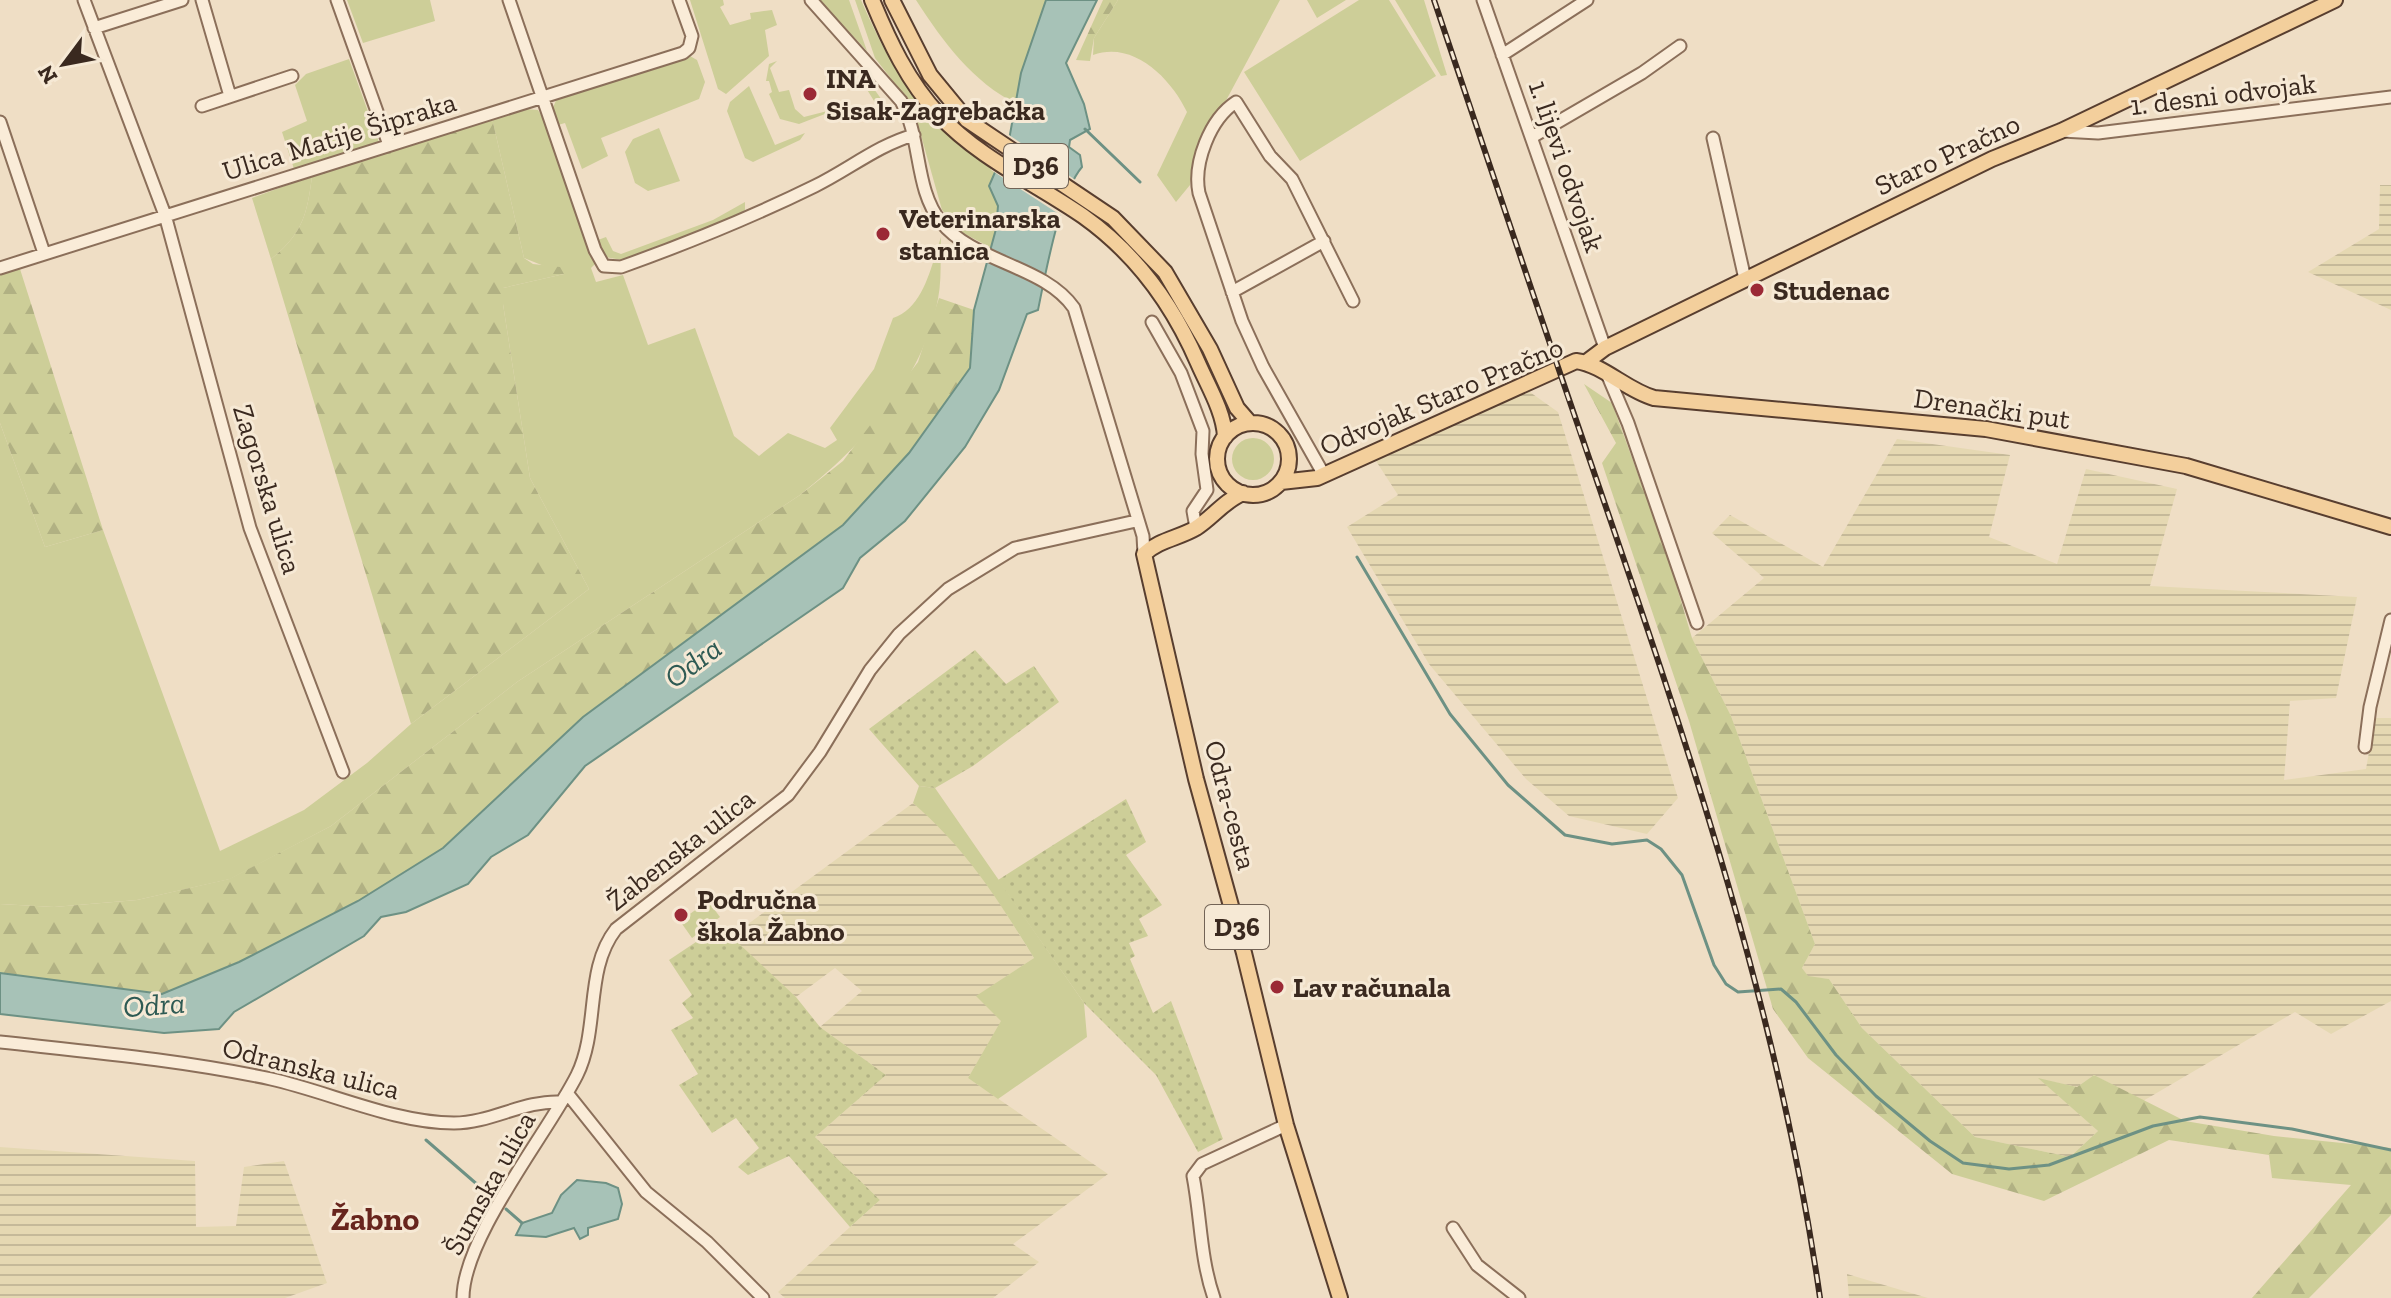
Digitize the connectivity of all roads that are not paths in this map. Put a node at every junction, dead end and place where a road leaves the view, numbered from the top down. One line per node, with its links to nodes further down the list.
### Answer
1 (84, 0): 13 (street, Zagorska ulica)
2 (182, 0): 13 (street)
3 (202, 0): 17 (street)
4 (337, 0): 26 (street)
5 (509, 0): 19 (street)
6 (679, 0): 19 (street, Ulica Matije Šipraka)
7 (811, 0): 23 (street)
8 (872, 0): 39 (main road, D36)
9 (892, 0): 38 (main road, D36)
10 (1483, 0): 15 (street, 1. lijevi odvojak)
11 (1587, 0): 15 (street)
12 (2335, 0): 22 (main road, Staro Pračno)
13 (94, 28): 27 (street, Zagorska ulica)
14 (1680, 46): 24 (street)
15 (1502, 55): 24 (street, 1. lijevi odvojak)
16 (292, 76): 17 (street)
17 (230, 96): 20 (street)
18 (2391, 97): 22 (street, 1. desni odvojak)
19 (543, 98): 23 (street); 26 (street, Ulica Matije Šipraka)
20 (202, 106)
21 (0, 122): 29 (street)
22 (2061, 131): 31 (main road, Staro Pračno)
23 (914, 135): 46 (street, Odra-cesta)
24 (1532, 137): 35 (street, 1. lijevi odvojak)
25 (1713, 138): 31 (street)
26 (389, 145): 27 (street, Ulica Matije Šipraka)
27 (165, 215): 29 (street, Ulica Matije Šipraka); 53 (street, Zagorska ulica)
28 (1324, 241): 32 (street); 32 (street); 33 (street)
29 (44, 253): 30 (street, Ulica Matije Šipraka)
30 (0, 268)
31 (1745, 279): 35 (main road, Staro Pračno)
32 (1232, 292): 42 (street)
33 (1353, 301)
34 (1152, 322): 48 (street)
35 (1605, 348): 36 (main road, Staro Pračno)
36 (1585, 363): 37 (main road, Drenački put); 42 (main road, Odvojak Staro Pračno)
37 (1608, 376): 47 (main road, Drenački put); 51 (street)
38 (1250, 423): 39 (main road); 40 (main road, D36)
39 (1225, 437): 41 (main road, D36)
40 (1289, 458): 42 (main road, Odvojak Staro Pračno); 43 (main road)
41 (1219, 471): 44 (main road); 45 (main road, D36)
42 (1321, 476): 43 (main road, Odvojak Staro Pračno)
43 (1281, 482): 44 (main road)
44 (1243, 493): 45 (main road)
45 (1211, 514): 48 (main road)
46 (1136, 521): 49 (street, Odra-cesta); 55 (street, Žabenska ulica)
47 (2391, 527)
48 (1196, 528): 49 (main road)
49 (1144, 554): 56 (main road, Odra-cesta / D36)
50 (2391, 620): 52 (street)
51 (1697, 623)
52 (2365, 747)
53 (343, 772)
54 (0, 1042): 55 (street, Odranska ulica)
55 (564, 1098): 58 (street, Šumska ulica); 59 (street)
56 (1286, 1125): 60 (street); 61 (main road, Odra-cesta / D36)
57 (1453, 1228): 62 (street)
58 (463, 1298)
59 (763, 1298)
60 (1214, 1298)
61 (1340, 1298)
62 (1519, 1298)

